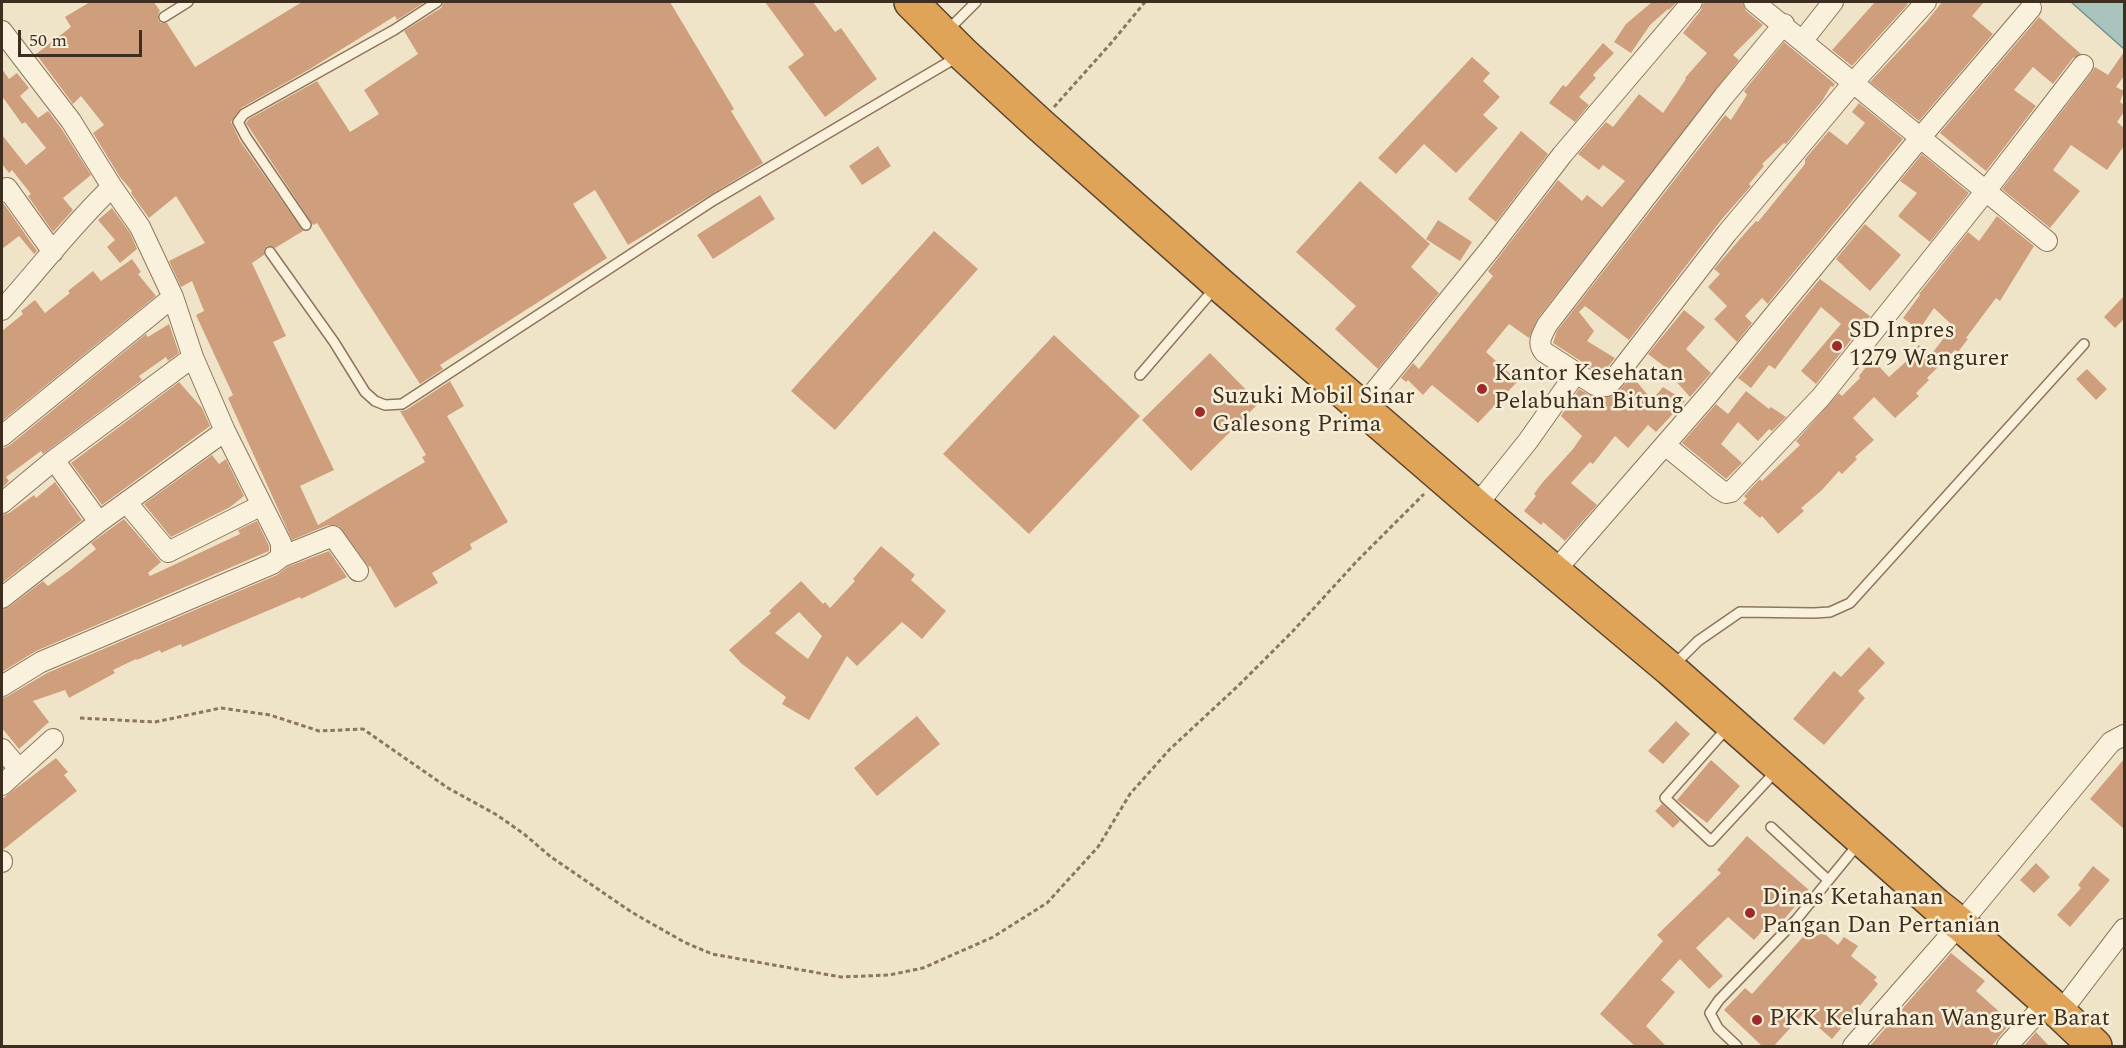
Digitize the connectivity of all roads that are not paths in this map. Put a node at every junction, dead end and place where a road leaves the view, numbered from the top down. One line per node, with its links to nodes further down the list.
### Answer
1 (188, 2): 10 (lane)
2 (437, 2): 21 (lane)
3 (911, 2): 14 (highway)
4 (976, 2): 14 (lane)
5 (1692, 2): 32 (street)
6 (1754, 2): 11 (street)
7 (1833, 2): 13 (street)
8 (1926, 2): 16 (street)
9 (2031, 8): 17 (street)
10 (164, 17)
11 (1784, 24): 13 (street); 30 (street)
12 (2, 30): 19 (street)
13 (1803, 40): 16 (street)
14 (953, 44): 24 (lane); 25 (highway)
15 (2083, 65): 20 (street)
16 (1853, 83): 17 (street); 30 (street)
17 (1920, 138): 20 (street); 35 (street)
18 (3, 187): 23 (street)
19 (112, 187): 23 (street); 26 (street)
20 (1985, 192): 22 (street); 35 (street)
21 (306, 225)
22 (2047, 241)
23 (52, 252): 27 (street)
24 (270, 252)
25 (1219, 284): 31 (lane); 32 (highway)
26 (173, 297): 29 (street); 34 (street)
27 (2, 310)
28 (2084, 344): 46 (lane)
29 (193, 357): 33 (street); 36 (street)
30 (1576, 373): 40 (street)
31 (1140, 375)
32 (1362, 407): 40 (highway)
33 (225, 431): 37 (street); 39 (street)
34 (2, 436)
35 (1665, 445): 44 (street)
36 (54, 460): 38 (street); 41 (street)
37 (128, 502): 39 (street); 41 (street)
38 (2, 503)
39 (262, 506): 42 (street)
40 (1476, 506): 44 (highway)
41 (99, 522): 45 (street)
42 (281, 557): 43 (street); 47 (street)
43 (358, 571)
44 (1556, 571): 46 (highway)
45 (2, 597)
46 (1670, 669): 48 (highway)
47 (2, 686)
48 (1731, 723): 52 (highway); 52 (lane)
49 (2124, 735): 58 (street)
50 (53, 739): 53 (street)
51 (2, 750): 53 (street)
52 (1780, 765): 56 (highway)
53 (19, 770): 54 (street)
54 (2, 785)
55 (1771, 827): 57 (lane)
56 (1862, 839): 57 (lane); 58 (highway)
57 (1828, 880): 61 (lane)
58 (1960, 924): 60 (highway); 62 (street)
59 (2124, 929): 60 (street)
60 (2054, 1008): 63 (street); 64 (highway)
61 (1737, 1047)
62 (1853, 1047)
63 (2007, 1047)
64 (2095, 1047)

